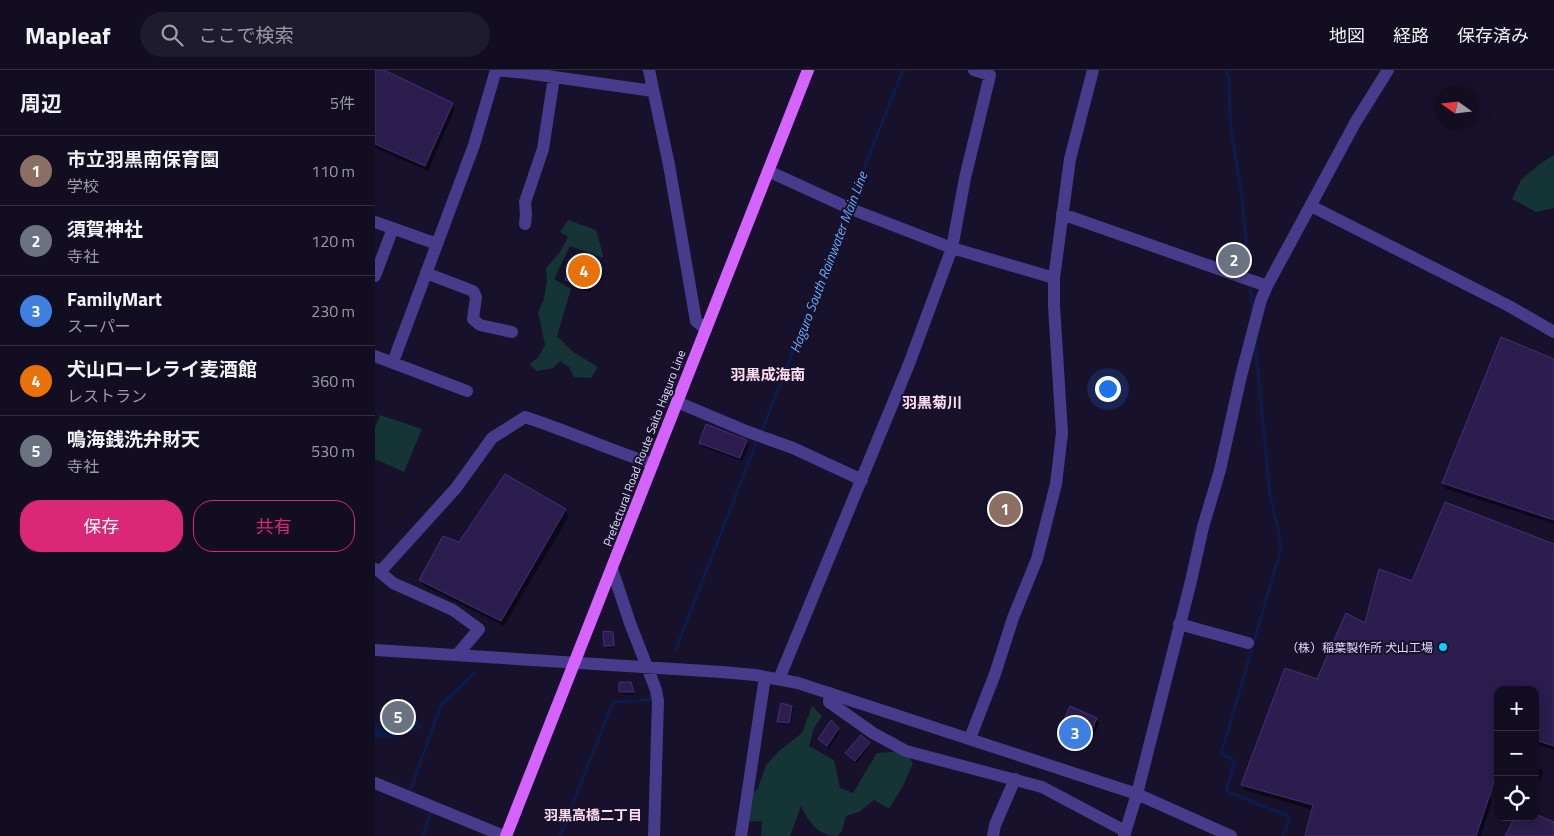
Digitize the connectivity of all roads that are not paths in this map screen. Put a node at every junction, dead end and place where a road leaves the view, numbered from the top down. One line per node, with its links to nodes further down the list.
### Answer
1 (496, 70): 7 (street); 15 (street)
2 (649, 70): 8 (street)
3 (809, 70): 9 (main road, Prefectural Road Route Saito Haguro Line)
4 (974, 70): 16 (street)
5 (1093, 70): 11 (street)
6 (1388, 70): 10 (street)
7 (554, 77): 8 (street); 13 (street)
8 (653, 91): 21 (street)
9 (768, 171): 16 (street); 21 (main road, Prefectural Road Route Saito Haguro Line)
10 (1311, 206): 20 (street); 23 (street)
11 (1062, 214): 19 (street); 20 (street)
12 (375, 222): 14 (street)
13 (525, 224)
14 (393, 228): 15 (street); 18 (street)
15 (437, 244): 17 (street)
16 (951, 248): 19 (street); 29 (street)
17 (427, 273): 22 (street); 25 (street)
18 (375, 276)
19 (1054, 278): 41 (street)
20 (1267, 286): 32 (street)
21 (706, 329): 27 (main road, Prefectural Road Route Saito Haguro Line)
22 (512, 332)
23 (1554, 332)
24 (375, 356): 25 (street)
25 (393, 362): 26 (street)
26 (467, 391)
27 (677, 402): 28 (main road, Prefectural Road Route Saito Haguro Line); 29 (street)
28 (653, 464): 30 (main road, Prefectural Road Route Saito Haguro Line); 31 (street)
29 (862, 480): 39 (street)
30 (612, 569): 36 (main road, Prefectural Road Route Saito Haguro Line); 37 (street)
31 (377, 570): 35 (street)
32 (1179, 624): 33 (street); 44 (street)
33 (1248, 643)
34 (375, 650): 35 (street)
35 (457, 655): 36 (street)
36 (575, 662): 37 (street); 46 (main road, Prefectural Road Route Saito Haguro Line)
37 (648, 667): 38 (street); 47 (street)
38 (765, 677): 39 (street); 48 (street)
39 (779, 679): 40 (street)
40 (830, 693): 41 (street); 42 (street)
41 (970, 738): 44 (street)
42 (1015, 779): 45 (street); 49 (street)
43 (375, 783): 46 (street)
44 (1137, 794): 45 (street); 50 (street)
45 (1125, 833)
46 (505, 836)
47 (654, 836)
48 (741, 836)
49 (993, 836)
50 (1231, 836)

